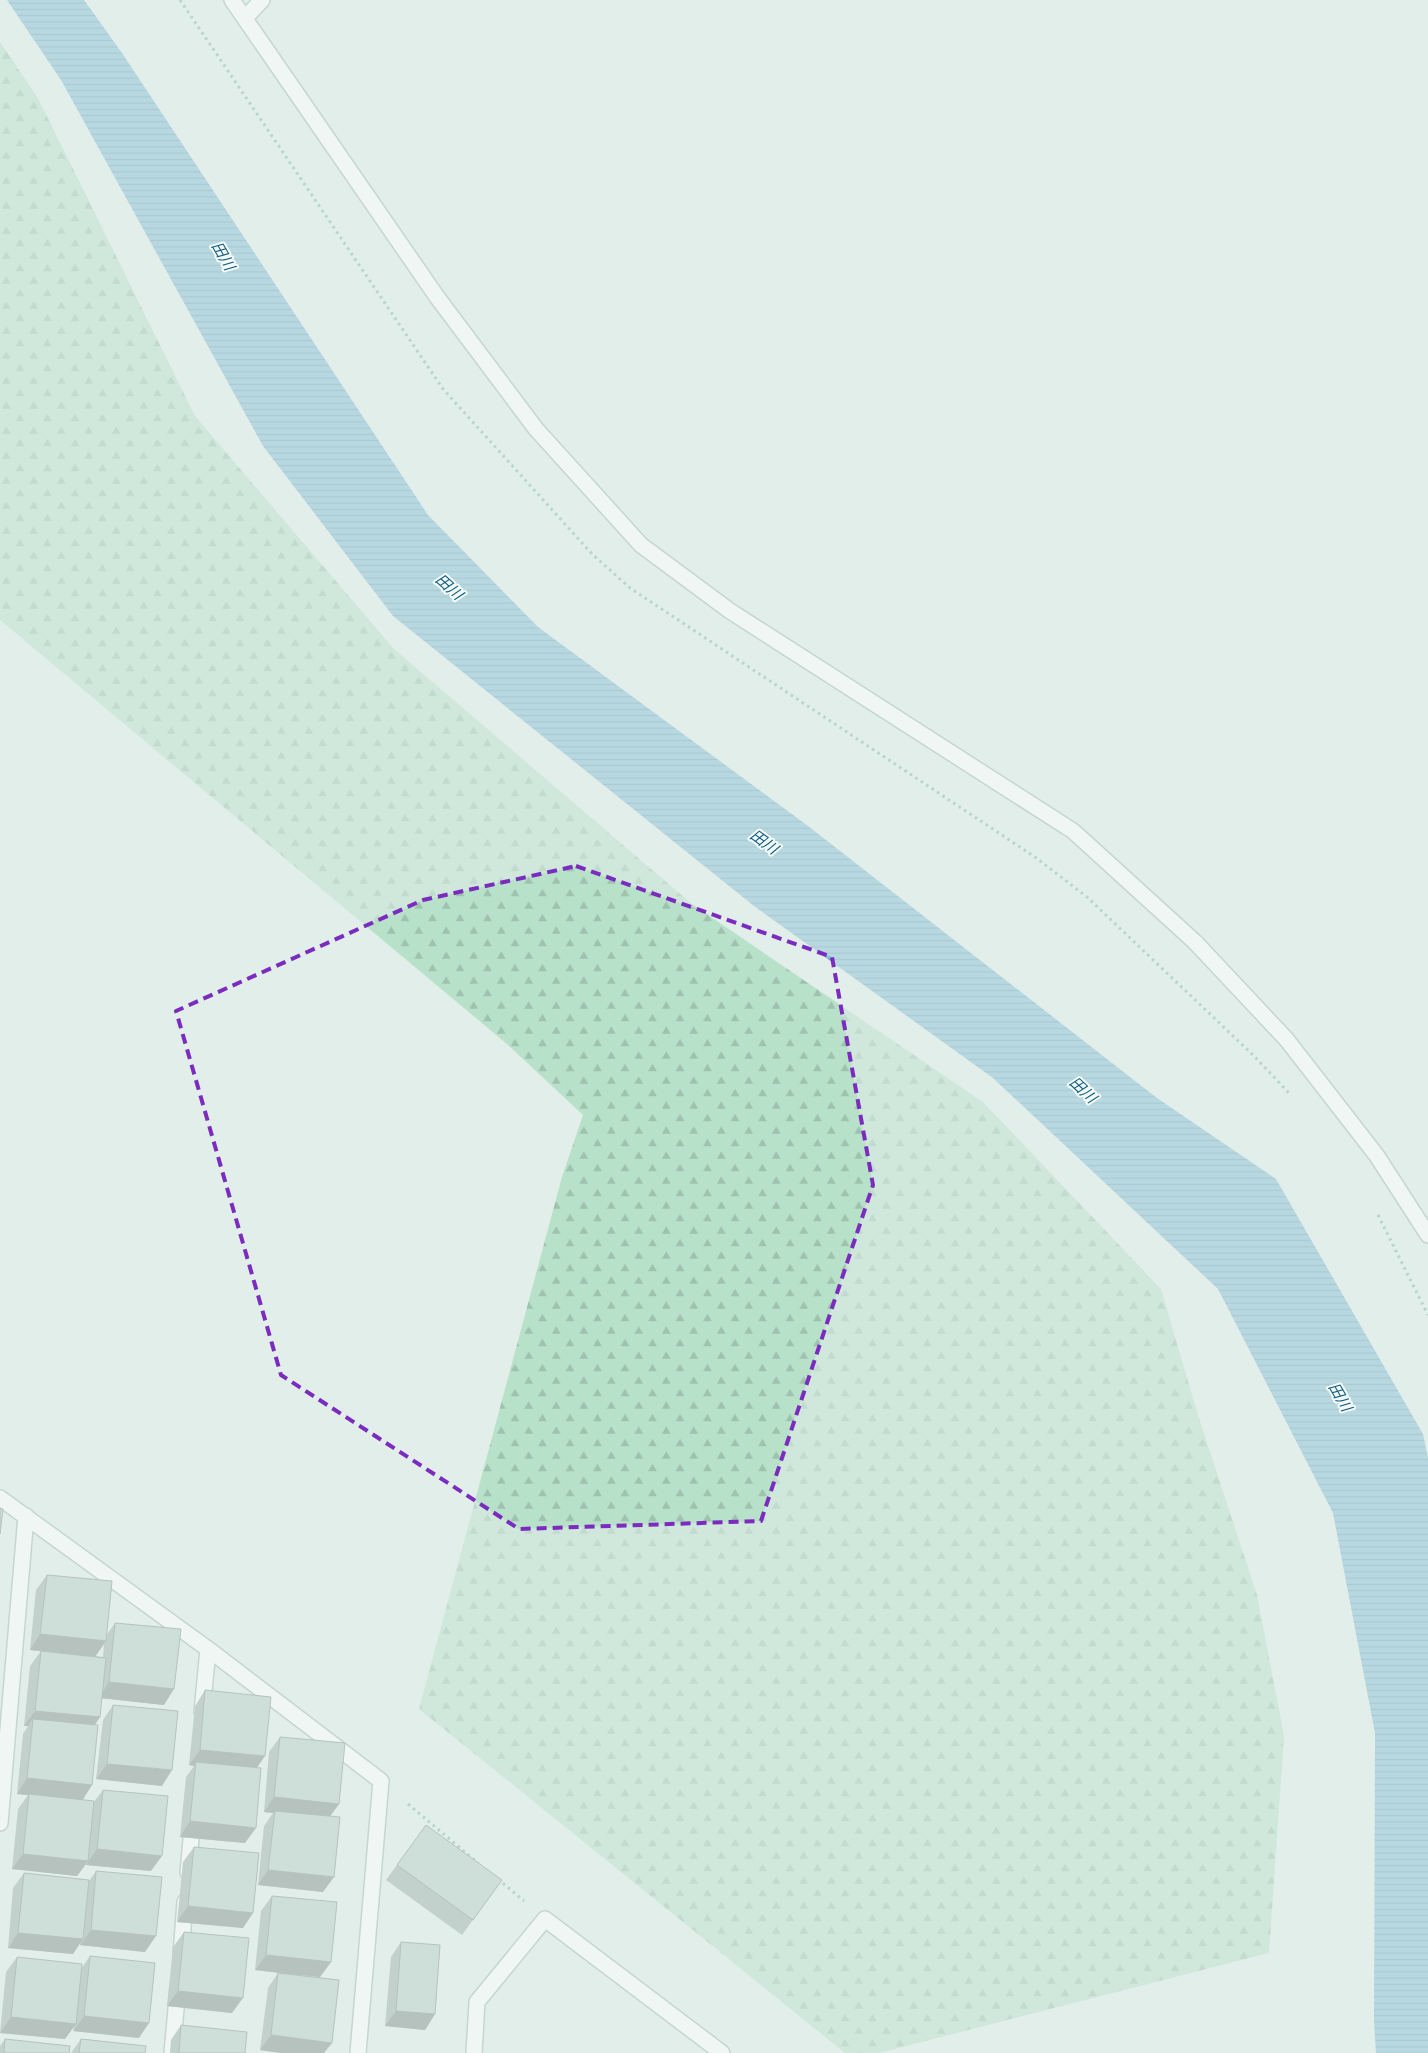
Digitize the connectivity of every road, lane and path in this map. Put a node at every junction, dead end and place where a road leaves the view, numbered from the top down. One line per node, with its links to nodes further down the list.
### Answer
1 (232, 0): 3 (street)
2 (262, 0): 3 (street)
3 (245, 18): 4 (street)
4 (1428, 1235)
5 (0, 1498): 6 (street)
6 (26, 1516): 7 (street); 11 (street)
7 (208, 1649): 8 (street); 9 (street)
8 (201, 1728)
9 (380, 1781): 12 (path); 16 (street)
10 (194, 1807): 15 (street)
11 (0, 1823)
12 (486, 1869)
13 (493, 1875): 14 (path)
14 (546, 1919): 17 (street); 18 (street)
15 (172, 2053)
16 (358, 2053)
17 (474, 2053)
18 (722, 2053)

